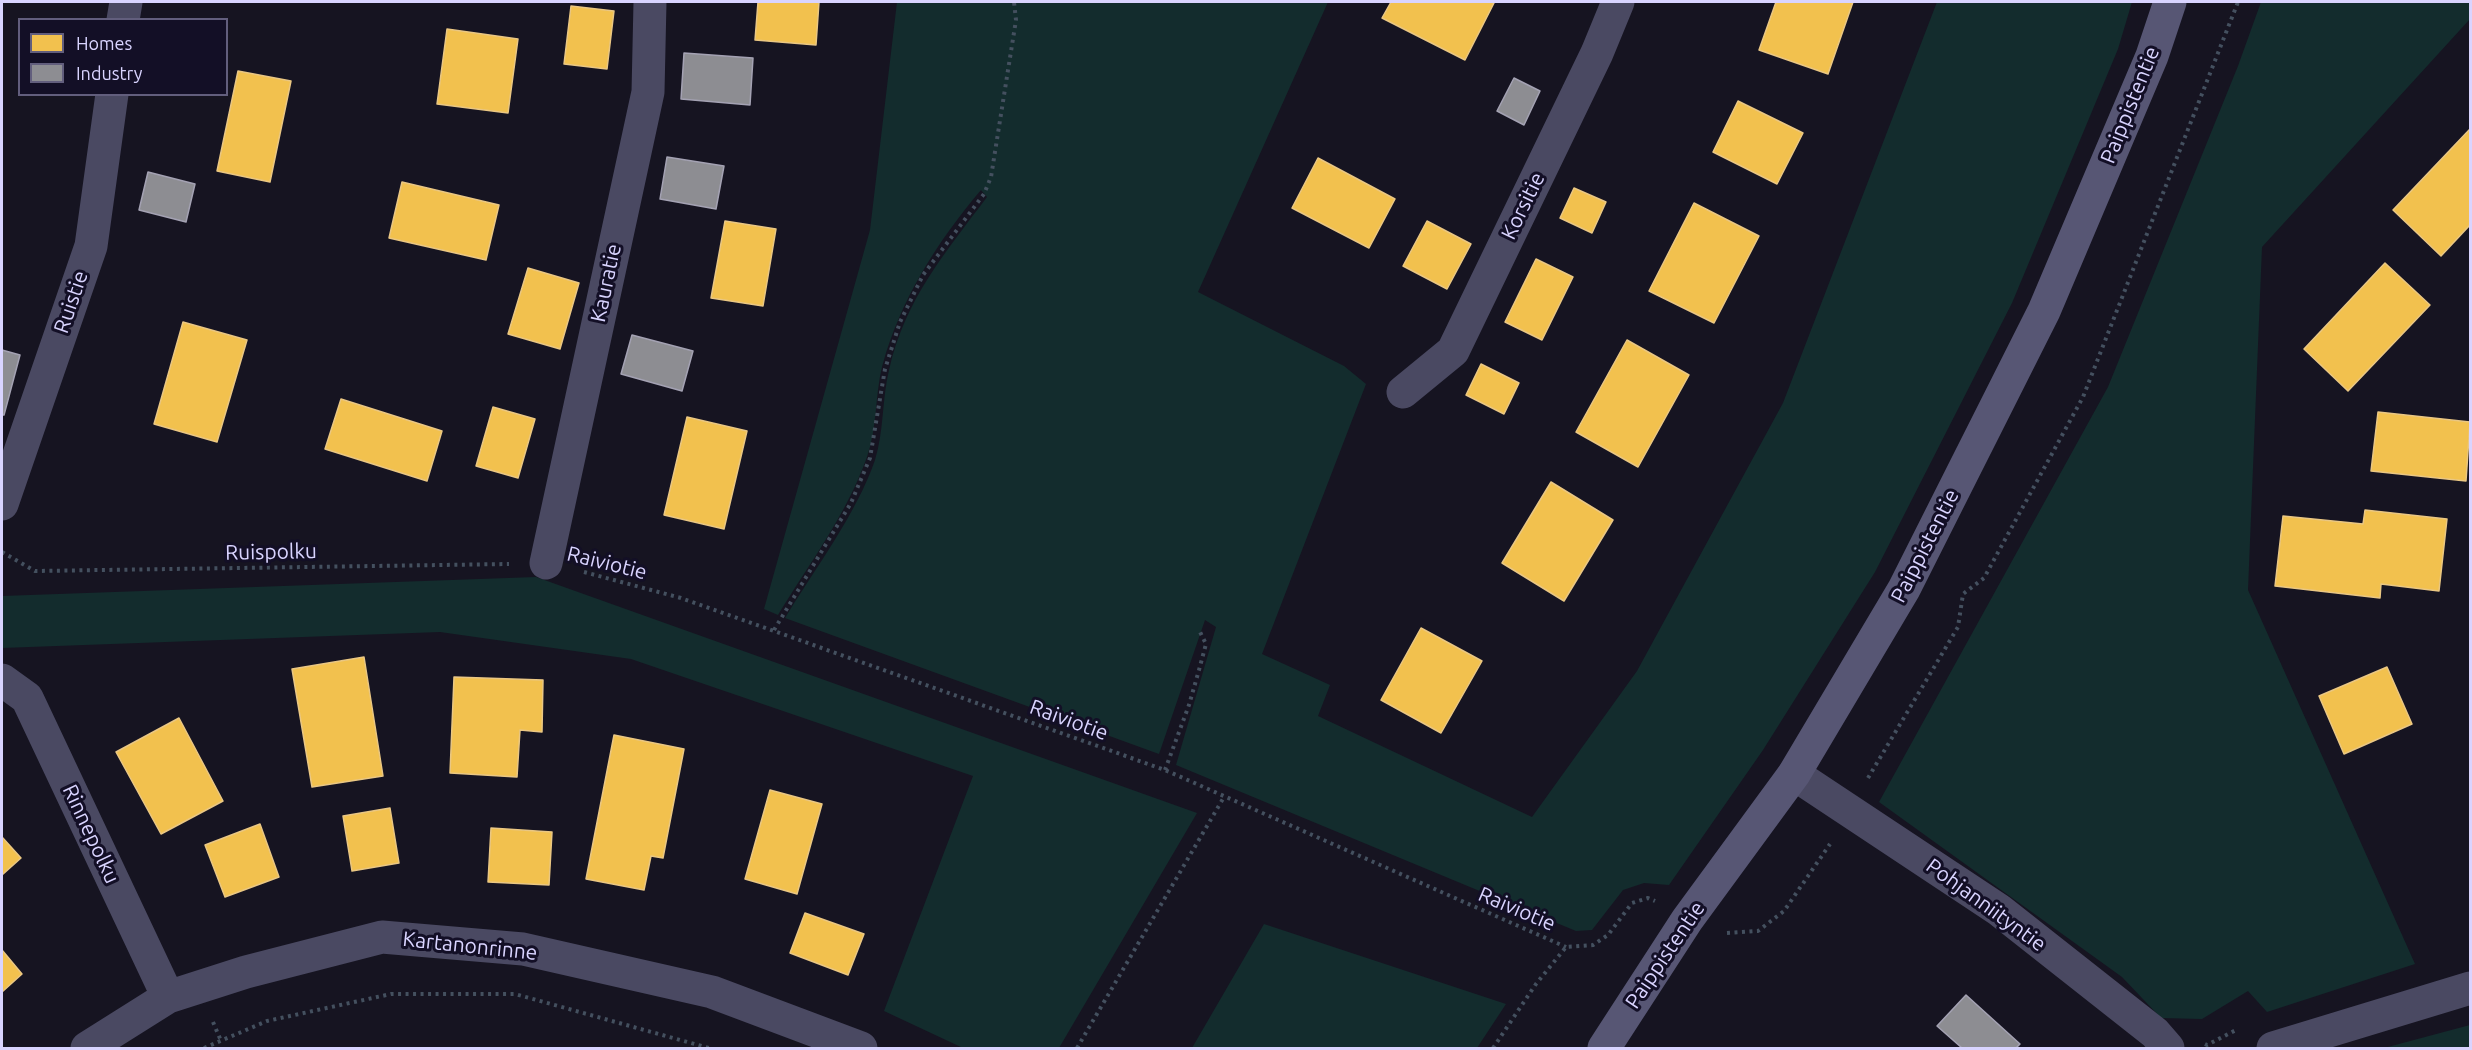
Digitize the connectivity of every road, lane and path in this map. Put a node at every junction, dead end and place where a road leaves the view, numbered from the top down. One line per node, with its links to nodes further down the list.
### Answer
1 (126, 2): 6 (street)
2 (651, 2): 11 (street, Kauratie)
3 (1014, 2): 12 (path)
4 (1618, 2): 8 (street, Korsitie)
5 (2169, 2): 16 (street, Paippistentie)
6 (123, 18)
7 (112, 96): 9 (street, Ruistie)
8 (1403, 392)
9 (2, 504)
10 (2, 552): 11 (path, Ruispolku)
11 (546, 563): 12 (path, Raiviotie)
12 (774, 630): 15 (path, Raiviotie)
13 (1200, 632): 15 (path)
14 (2, 680): 20 (street, Rinnepolku)
15 (1165, 770): 17 (path, Raiviotie)
16 (1794, 774): 21 (street, Pohjanniityntie); 27 (street, Paippistentie)
17 (1224, 797): 18 (path, Raiviotie); 26 (path)
18 (1566, 946)
19 (2470, 988): 28 (street)
20 (168, 998): 22 (street, Kartanonrinne); 25 (street, Kartanonrinne)
21 (2161, 1041): 28 (path)
22 (87, 1048)
23 (204, 1048): 24 (path)
24 (709, 1048)
25 (861, 1048)
26 (1077, 1048)
27 (1604, 1048)
28 (2273, 1048)

